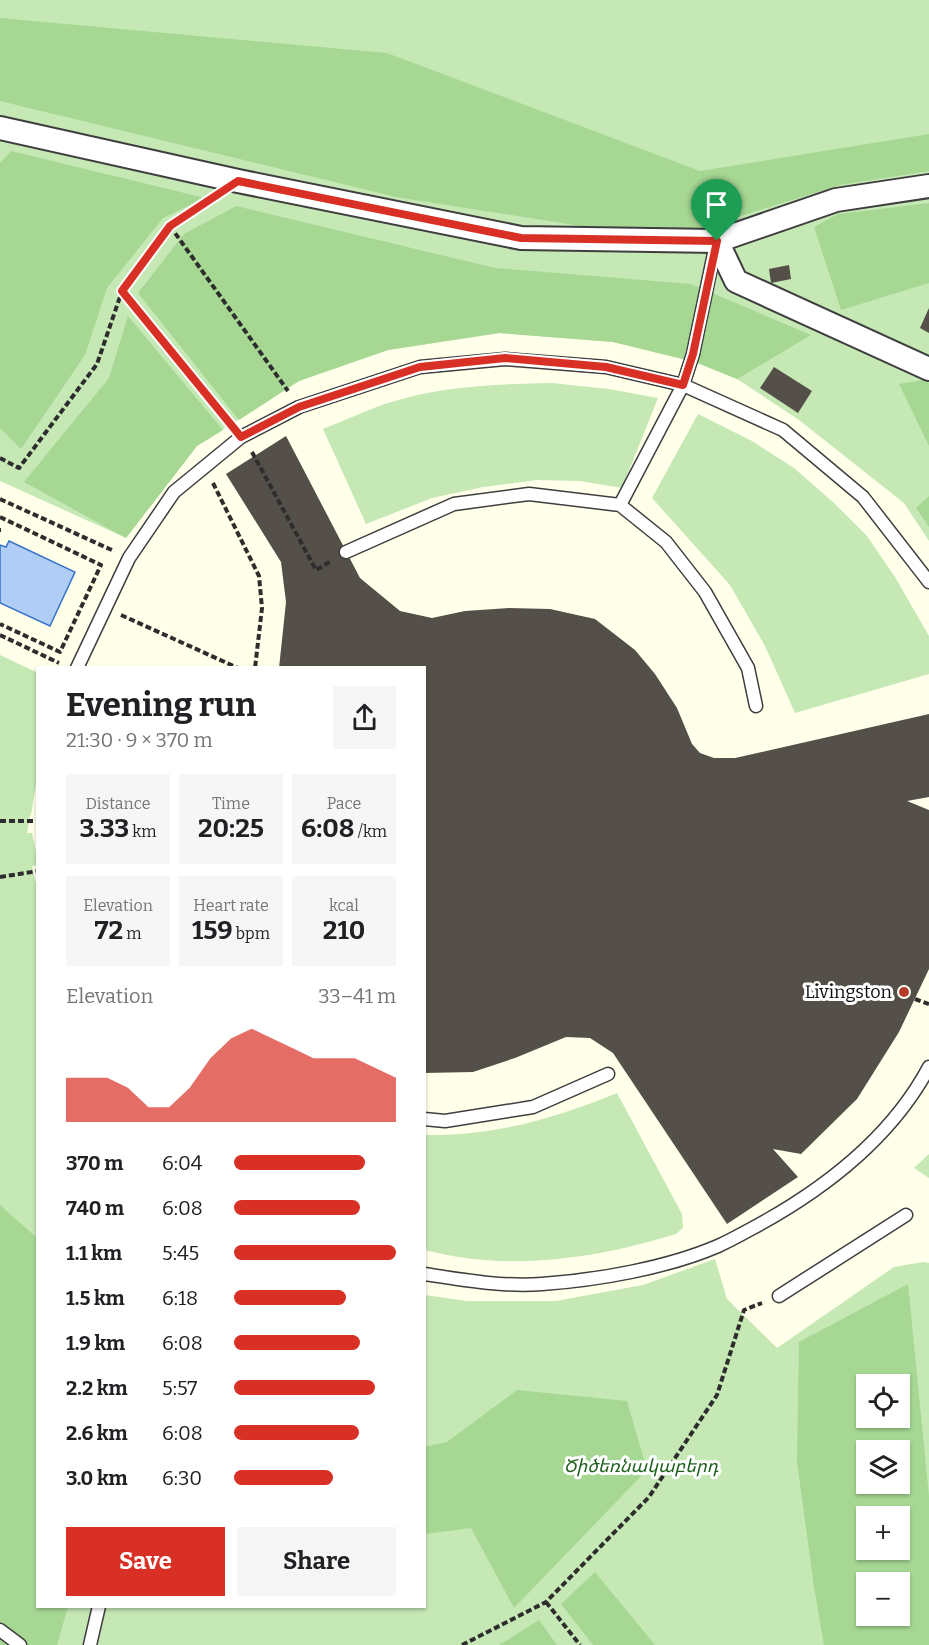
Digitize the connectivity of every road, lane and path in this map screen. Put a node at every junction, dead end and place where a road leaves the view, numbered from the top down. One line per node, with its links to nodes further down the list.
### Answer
1 (0, 128): 2 (street)
2 (238, 181): 4 (path); 5 (street)
3 (929, 186): 5 (street)
4 (170, 226): 6 (path); 9 (path)
5 (717, 241): 7 (street); 8 (lane)
6 (122, 291): 10 (path); 12 (path)
7 (929, 369)
8 (683, 385): 9 (lane); 15 (lane); 20 (lane)
9 (299, 407): 10 (lane)
10 (241, 437): 13 (lane)
11 (255, 456): 19 (path)
12 (0, 458)
13 (205, 467): 18 (lane); 27 (path)
14 (0, 499): 18 (path)
15 (620, 505): 17 (lane); 28 (lane)
16 (0, 517): 22 (path)
17 (346, 552)
18 (129, 558): 21 (lane)
19 (316, 570)
20 (929, 582)
21 (104, 607): 25 (lane); 26 (path)
22 (0, 624)
23 (0, 636): 24 (path)
24 (64, 666)
25 (78, 666)
26 (234, 666)
27 (255, 666)
28 (756, 706)
29 (0, 821): 30 (path)
30 (36, 821)
31 (36, 871): 32 (path)
32 (0, 878)
33 (915, 999): 34 (path)
34 (929, 1004)
35 (929, 1067): 39 (lane)
36 (608, 1074): 37 (lane)
37 (426, 1119)
38 (906, 1215): 40 (lane)
39 (426, 1274)
40 (779, 1296)
41 (744, 1310): 42 (path)
42 (546, 1602): 47 (path); 48 (path)
43 (99, 1608): 46 (lane)
44 (0, 1630): 45 (lane)
45 (20, 1645)
46 (90, 1645)
47 (462, 1645)
48 (580, 1645)

